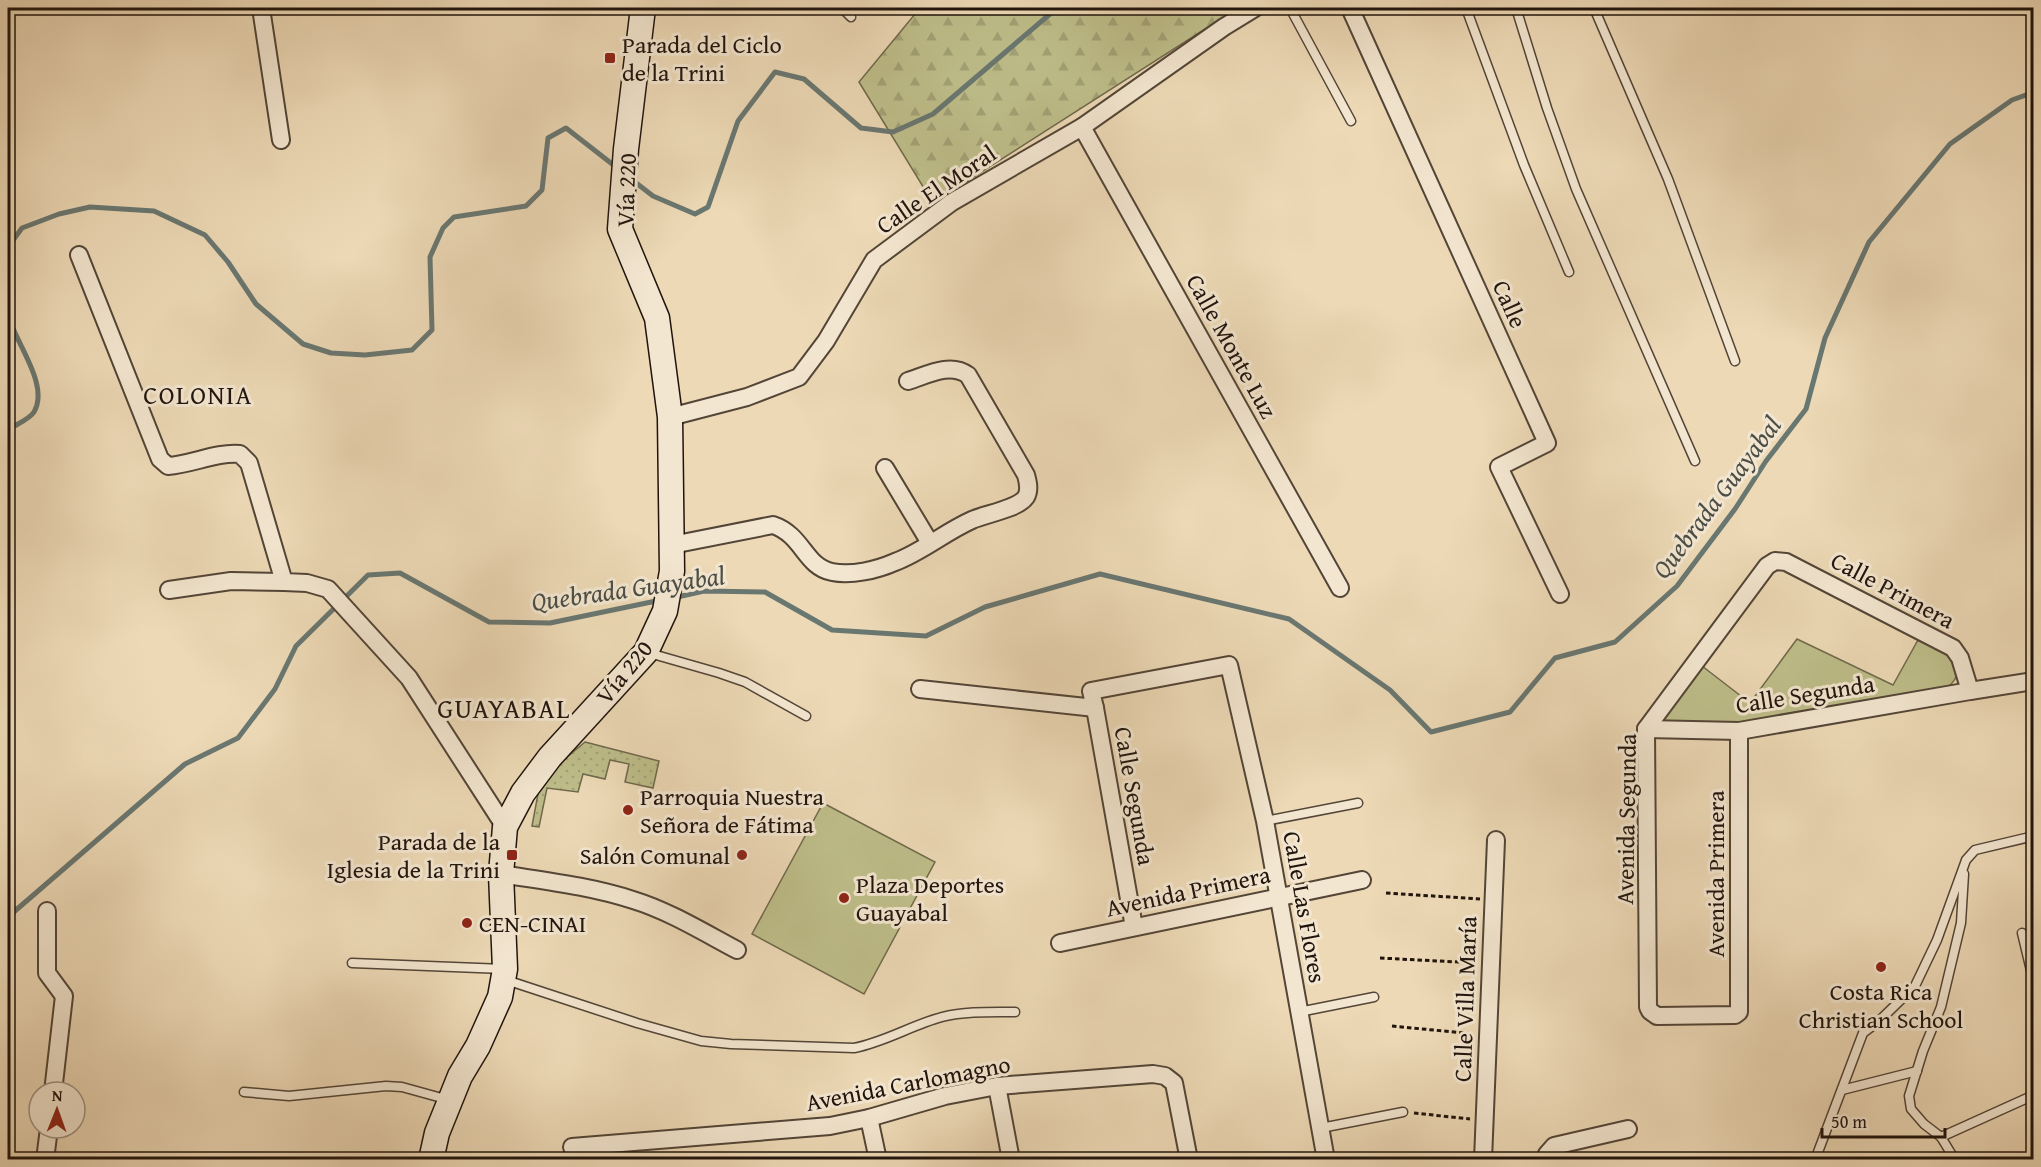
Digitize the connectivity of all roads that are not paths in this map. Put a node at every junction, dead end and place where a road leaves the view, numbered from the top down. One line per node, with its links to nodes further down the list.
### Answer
1 (261, 8): 13 (street)
2 (643, 8): 18 (main road, Vía 220)
3 (843, 8): 10 (lane)
4 (1255, 8): 12 (street, Calle El Moral)
5 (1290, 8): 11 (lane)
6 (1350, 8): 27 (street, Calle)
7 (1466, 8): 15 (lane)
8 (1516, 8): 19 (lane)
9 (1594, 8): 16 (lane)
10 (851, 17)
11 (1351, 121)
12 (1082, 127): 18 (street, Calle El Moral); 25 (street, Calle Monte Luz)
13 (281, 140)
14 (79, 255): 24 (street)
15 (1569, 272)
16 (1735, 361)
17 (908, 381): 21 (street)
18 (669, 417): 22 (main road, Vía 220)
19 (1695, 461)
20 (885, 468): 21 (street)
21 (930, 543): 22 (street)
22 (672, 545): 28 (main road, Vía 220)
23 (1775, 561): 31 (street, Calle Primera); 34 (street, Avenida Segunda)
24 (284, 582): 26 (street); 38 (street)
25 (1340, 588)
26 (169, 590)
27 (1560, 594)
28 (646, 652): 33 (lane); 38 (main road, Vía 220)
29 (2034, 681): 31 (street)
30 (920, 689): 32 (street)
31 (1970, 691): 35 (street, Calle Segunda)
32 (1095, 708): 37 (street, Calle Las Flores); 46 (street, Calle Segunda)
33 (806, 716)
34 (1646, 729): 35 (street, Calle Segunda); 56 (street, Avenida Segunda)
35 (1738, 731): 56 (street, Avenida Primera)
36 (1358, 803): 37 (lane)
37 (1265, 821): 44 (street, Calle Las Flores)
38 (505, 827): 42 (main road, Vía 220)
39 (2034, 836): 41 (lane)
40 (1496, 840): 77 (street, Calle Villa María)
41 (1965, 864): 57 (lane); 60 (lane)
42 (501, 874): 49 (street); 51 (main road, Vía 220)
43 (1362, 880): 44 (street, Avenida Primera)
44 (1279, 897): 46 (street, Avenida Primera); 55 (street, Calle Las Flores)
45 (47, 911): 58 (street)
46 (1134, 927): 48 (street, Avenida Primera)
47 (2022, 933): 52 (lane)
48 (1060, 943)
49 (737, 950)
50 (352, 963): 51 (lane)
51 (504, 974): 54 (lane); 63 (main road, Vía 220)
52 (2034, 983)
53 (1374, 997): 55 (lane)
54 (1015, 1012)
55 (1299, 1012): 66 (street, Calle Las Flores)
56 (1735, 1015)
57 (1917, 1071): 60 (lane); 68 (lane)
58 (54, 1080)
59 (998, 1086): 65 (street, Avenida Carlomagno); 74 (street); 75 (street, Avenida Carlomagno)
60 (1842, 1090): 79 (lane)
61 (244, 1092): 63 (lane)
62 (2034, 1095): 68 (lane)
63 (450, 1101): 72 (main road, Vía 220)
64 (1403, 1112): 66 (lane)
65 (869, 1118): 70 (street, Avenida Carlomagno); 73 (street)
66 (1321, 1128): 76 (street, Calle Las Flores)
67 (1628, 1129): 78 (street)
68 (1941, 1137): 80 (lane)
69 (48, 1140): 71 (street)
70 (572, 1147)
71 (45, 1160)
72 (431, 1160)
73 (878, 1160)
74 (1011, 1160)
75 (1188, 1160)
76 (1326, 1160)
77 (1483, 1160)
78 (1545, 1160)
79 (1815, 1160)
80 (1955, 1160)

